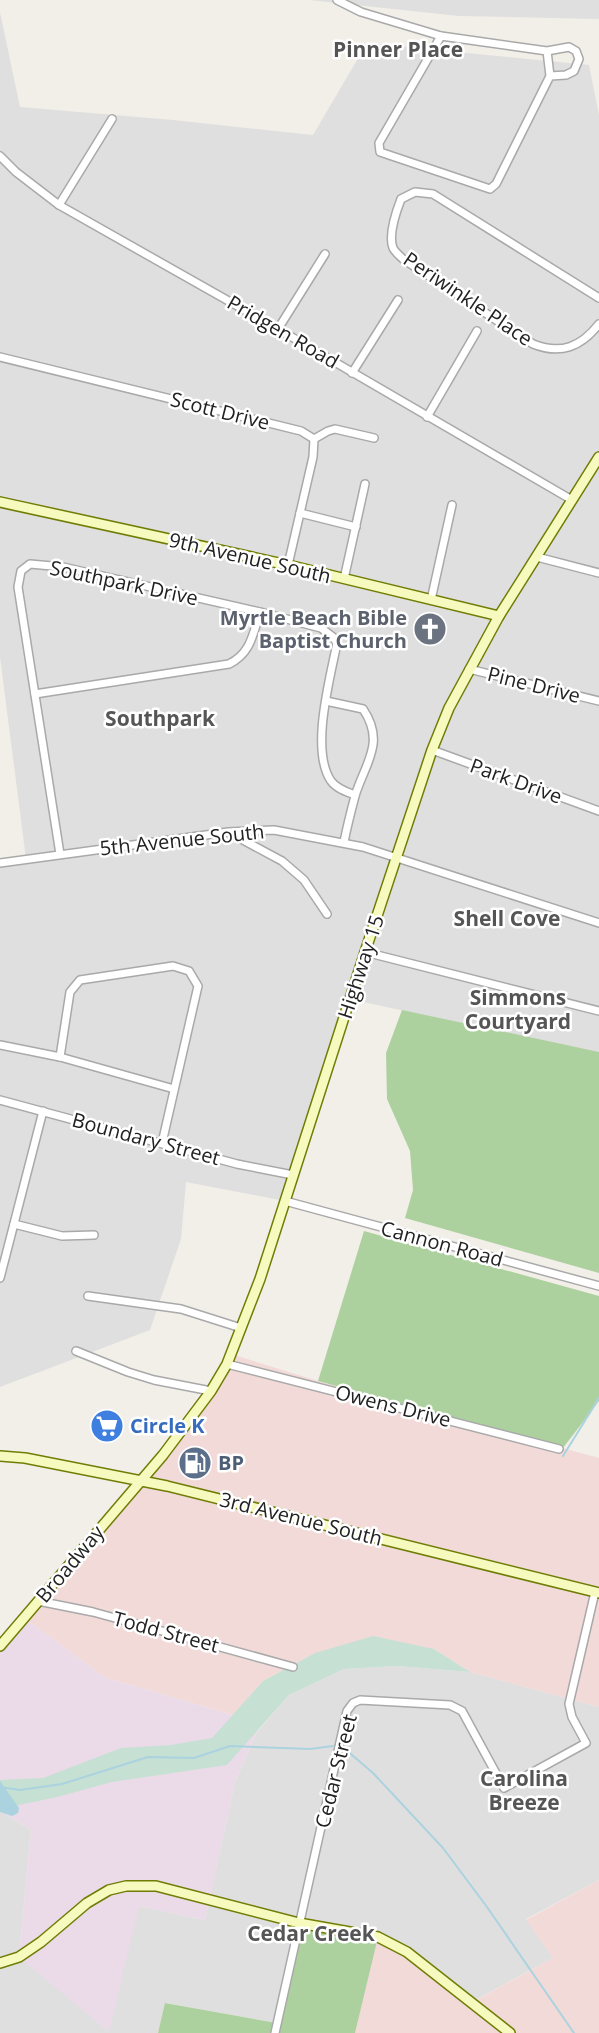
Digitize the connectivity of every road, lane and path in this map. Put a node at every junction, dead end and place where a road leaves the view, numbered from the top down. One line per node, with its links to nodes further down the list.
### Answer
1 (337, 0): 2 (street)
2 (441, 36): 3 (street); 4 (street)
3 (547, 51): 4 (street); 4 (street)
4 (550, 76)
5 (112, 119): 7 (street)
6 (0, 156): 7 (street, Pridgen Road)
7 (59, 205): 12 (street, Pridgen Road)
8 (325, 254): 12 (street)
9 (599, 298): 11 (street, Periwinkle Place)
10 (398, 300): 15 (street)
11 (599, 324)
12 (278, 329): 15 (street, Pridgen Road)
13 (477, 332): 16 (street)
14 (0, 357): 18 (street, Scott Drive)
15 (352, 373): 16 (street, Pridgen Road)
16 (427, 417): 21 (street, Pridgen Road)
17 (374, 438): 18 (street)
18 (314, 439): 24 (street)
19 (599, 457): 21 (main road, Highway 15)
20 (365, 484): 25 (street)
21 (572, 500): 26 (main road, Highway 15)
22 (0, 502): 27 (main road, 9th Avenue South)
23 (452, 505): 30 (street)
24 (300, 513): 25 (street); 27 (street)
25 (356, 527): 29 (street)
26 (537, 557): 28 (street); 32 (main road, Highway 15)
27 (288, 565): 29 (main road, 9th Avenue South)
28 (599, 573)
29 (344, 579): 30 (main road, 9th Avenue South)
30 (431, 600): 32 (main road, 9th Avenue South)
31 (260, 612): 34 (street); 34 (street, Southpark Drive); 35 (street, Southpark Drive)
32 (499, 616): 33 (main road, Highway 15)
33 (470, 669): 36 (street, Pine Drive); 37 (main road, Highway 15)
34 (35, 694): 42 (street, Southpark Drive)
35 (326, 701): 38 (street, Southpark Drive); 38 (street)
36 (599, 701)
37 (432, 750): 39 (street, Park Drive); 43 (main road, Highway 15)
38 (355, 795): 41 (street)
39 (599, 811)
40 (228, 832): 41 (street, 5th Avenue South); 42 (street, 5th Avenue South); 45 (street)
41 (344, 842): 43 (street, 5th Avenue South)
42 (60, 854): 44 (street, 5th Avenue South)
43 (397, 858): 46 (street, 5th Avenue South); 47 (main road, Highway 15)
44 (0, 863)
45 (327, 914)
46 (599, 922)
47 (365, 952): 48 (street); 55 (main road, Highway 15)
48 (599, 1011)
49 (0, 1045): 50 (street)
50 (60, 1057): 51 (street); 51 (street)
51 (174, 1089): 54 (street)
52 (0, 1100): 53 (street, Boundary Street)
53 (43, 1111): 54 (street, Boundary Street); 57 (street)
54 (162, 1143): 55 (street, Boundary Street)
55 (293, 1175): 56 (main road, Highway 15)
56 (285, 1201): 60 (street, Cannon Road); 62 (main road, Highway 15)
57 (14, 1224): 58 (street); 59 (street)
58 (94, 1235)
59 (0, 1278)
60 (599, 1286)
61 (88, 1296): 62 (street)
62 (242, 1328): 64 (main road, Highway 15)
63 (76, 1351): 65 (street)
64 (227, 1364): 65 (main road, Highway 15); 66 (street, Owens Drive)
65 (211, 1391): 68 (main road, Highway 15)
66 (559, 1449)
67 (0, 1456): 68 (main road, 3rd Avenue South)
68 (140, 1482): 69 (main road, 3rd Avenue South); 70 (main road, Broadway)
69 (597, 1593): 73 (street, Cedar Street)
70 (38, 1600): 71 (main road, Broadway); 72 (street, Todd Street)
71 (0, 1646)
72 (293, 1667)
73 (299, 1923): 74 (main road); 75 (street, Cedar Street); 76 (main road)
74 (0, 1963)
75 (275, 2033)
76 (510, 2033)

